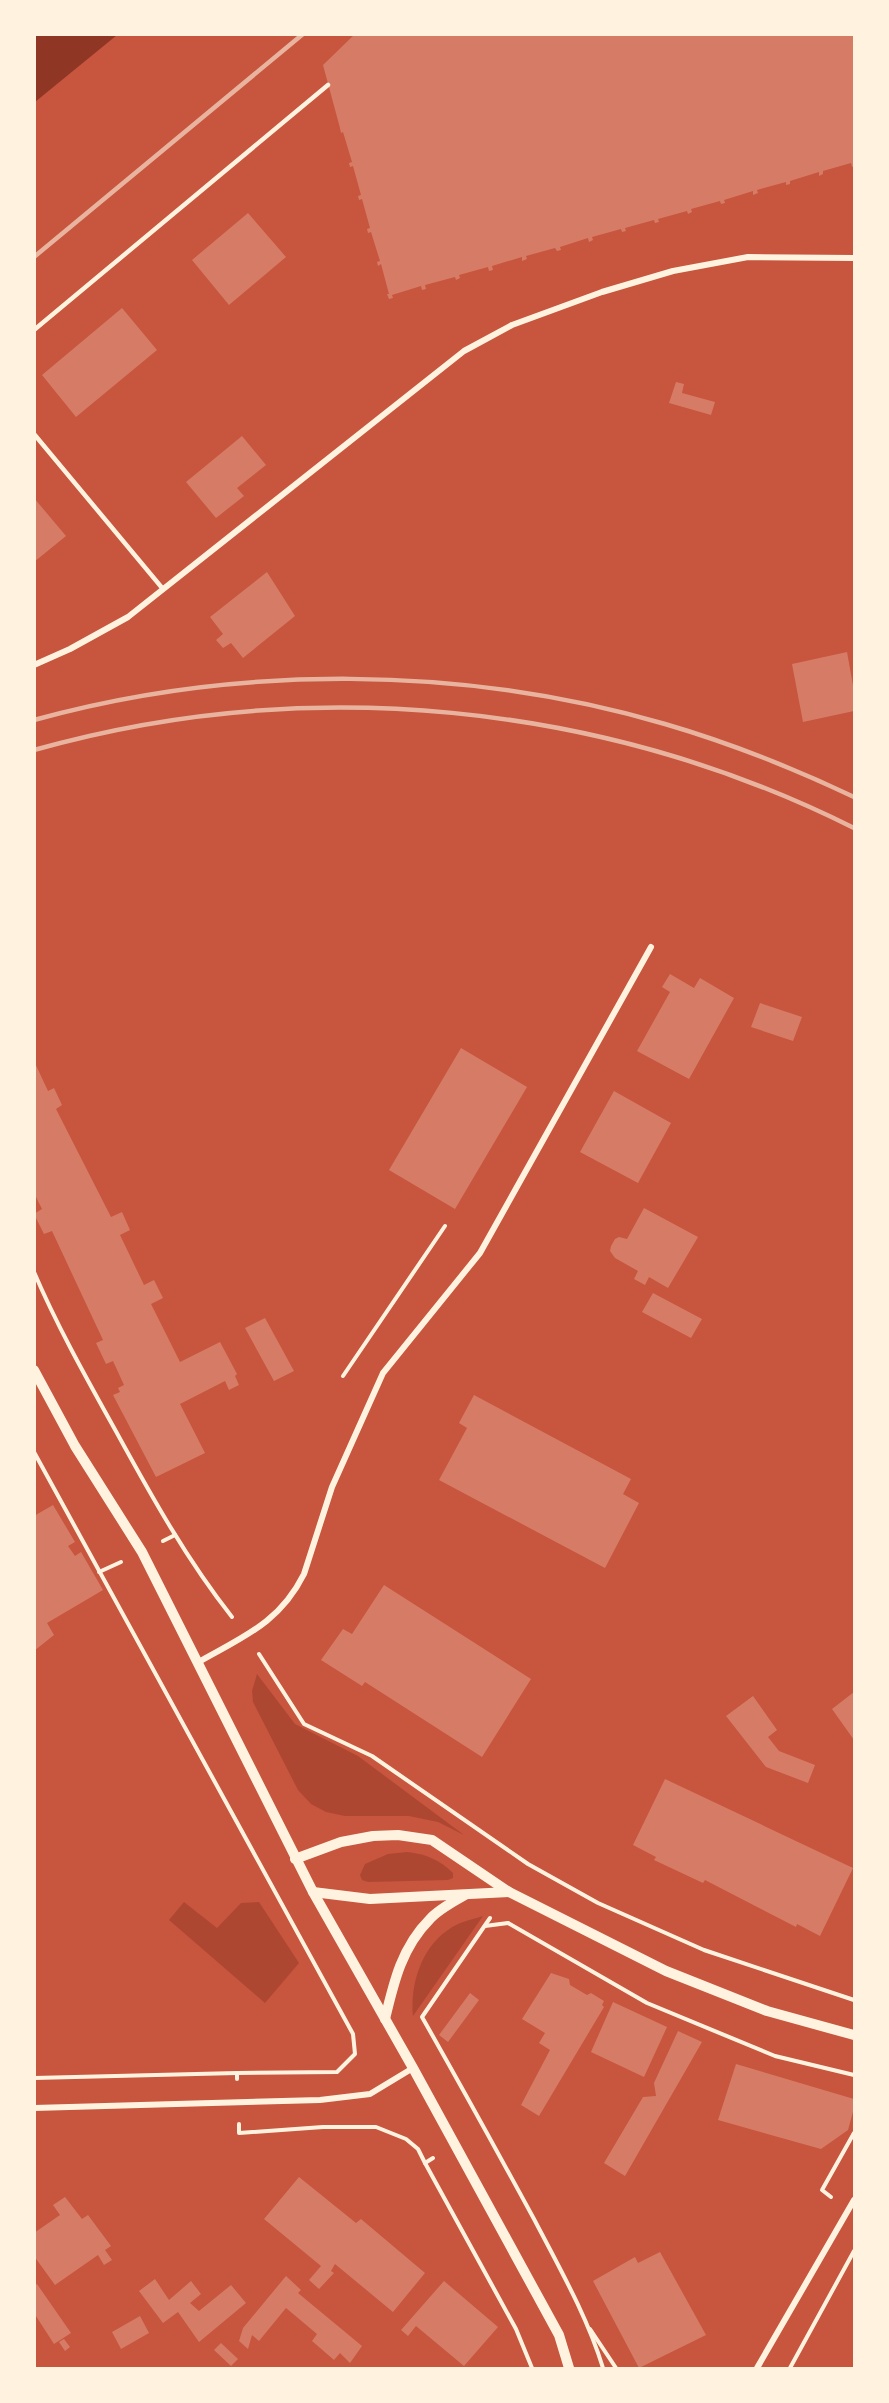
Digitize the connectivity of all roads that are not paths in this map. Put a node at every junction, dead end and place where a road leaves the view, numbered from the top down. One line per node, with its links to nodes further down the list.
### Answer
1 (328, 85): 3 (lane)
2 (855, 258): 5 (street)
3 (34, 330)
4 (34, 434): 5 (lane)
5 (163, 589): 6 (street)
6 (34, 664)
7 (651, 947): 9 (street)
8 (34, 1370): 9 (street)
9 (196, 1663): 10 (street)
10 (295, 1859): 11 (street); 12 (street)
11 (313, 1892): 13 (street); 14 (street)
12 (509, 1892): 13 (street); 15 (street)
13 (465, 1895): 14 (street)
14 (385, 2019): 16 (street)
15 (855, 2035)
16 (413, 2067): 17 (street); 19 (street)
17 (34, 2108)
18 (855, 2200): 20 (street)
19 (569, 2368)
20 (757, 2368)

